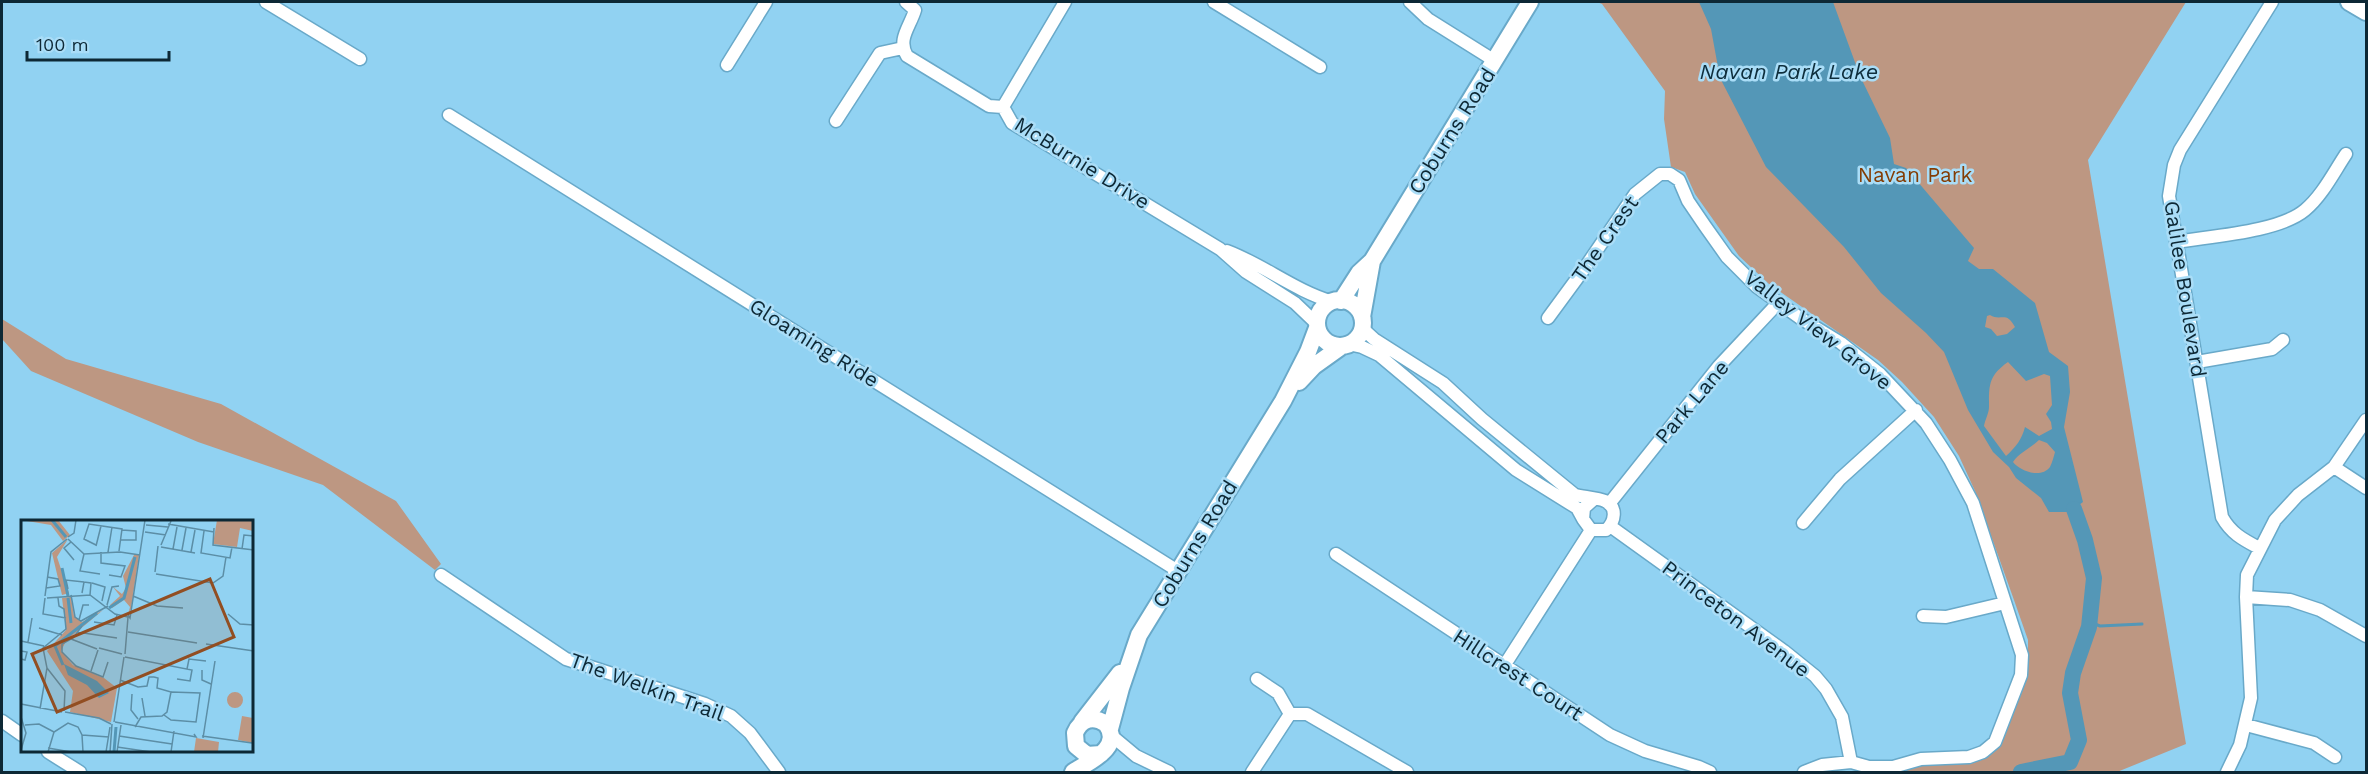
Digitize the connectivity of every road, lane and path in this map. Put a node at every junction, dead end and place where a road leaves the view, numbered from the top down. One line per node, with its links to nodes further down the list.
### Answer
1 (266, 2): 12 (street)
2 (766, 2): 14 (street)
3 (906, 2): 11 (street)
4 (1065, 2): 16 (street)
5 (1214, 2): 15 (street)
6 (1410, 2): 13 (street)
7 (1530, 2): 13 (street, Coburns Road)
8 (2272, 2): 21 (street, Galilee Boulevard)
9 (2349, 2): 10 (street)
10 (2367, 12)
11 (903, 48): 16 (street, McBurnie Drive); 18 (street)
12 (360, 59)
13 (1495, 61): 23 (street, Coburns Road)
14 (726, 65)
15 (1320, 67)
16 (1004, 107): 22 (street, McBurnie Drive)
17 (449, 115): 45 (street, Gloaming Ride)
18 (836, 121)
19 (2346, 154): 21 (street)
20 (1670, 174): 25 (street, Valley View Grove); 26 (street, The Crest)
21 (2176, 242): 31 (street, Galilee Boulevard)
22 (1220, 249): 24 (street, McBurnie Drive); 28 (street, McBurnie Drive)
23 (1372, 261): 24 (street, Coburns Road); 27 (street, Coburns Road)
24 (1337, 301): 27 (street); 28 (street)
25 (1778, 303): 33 (street, Valley View Grove); 38 (street, Park Lane)
26 (1548, 318)
27 (1362, 323): 30 (street); 37 (street)
28 (1317, 326): 30 (street); 32 (street, Coburns Road)
29 (2283, 340): 31 (street)
30 (1345, 345): 32 (street, Coburns Road); 39 (street)
31 (2197, 362): 43 (street, Galilee Boulevard)
32 (1283, 401): 45 (street, Coburns Road)
33 (1916, 410): 40 (street); 48 (street, Valley View Grove)
34 (2367, 420): 35 (street)
35 (2334, 467): 36 (street); 43 (street)
36 (2367, 488)
37 (1593, 500): 38 (street); 39 (street)
38 (1609, 504): 41 (street)
39 (1583, 519): 42 (street)
40 (1803, 523)
41 (1610, 526): 42 (street); 65 (street, Princeton Avenue)
42 (1591, 530): 52 (street)
43 (2259, 548): 47 (street)
44 (1336, 554): 52 (street, Hillcrest Court)
45 (1178, 570): 51 (street, Coburns Road)
46 (441, 575): 69 (street, The Welkin Trail)
47 (2246, 597): 50 (street); 57 (street)
48 (2006, 603): 49 (street); 65 (street, Valley View Grove)
49 (1923, 616)
50 (2367, 636)
51 (1130, 658): 56 (street, Coburns Road); 58 (street, Coburns Road)
52 (1504, 666): 74 (street, Hillcrest Court)
53 (1257, 679): 54 (street)
54 (1290, 714): 72 (street); 73 (street)
55 (2, 721): 59 (street)
56 (1082, 722): 58 (street); 60 (street)
57 (2246, 725): 64 (street); 76 (street)
58 (1111, 732): 62 (street); 63 (street)
59 (21, 734)
60 (1074, 739): 62 (street); 70 (street)
61 (49, 753): 66 (street)
62 (1102, 754): 63 (street); 71 (street)
63 (1136, 756): 67 (street)
64 (2335, 757)
65 (1851, 762): 75 (street, Valley View Grove)
66 (66, 769): 68 (street)
67 (1163, 771)
68 (80, 772)
69 (779, 772)
70 (1064, 772)
71 (1073, 772)
72 (1252, 772)
73 (1407, 772)
74 (1710, 772)
75 (1804, 772)
76 (2227, 772)

